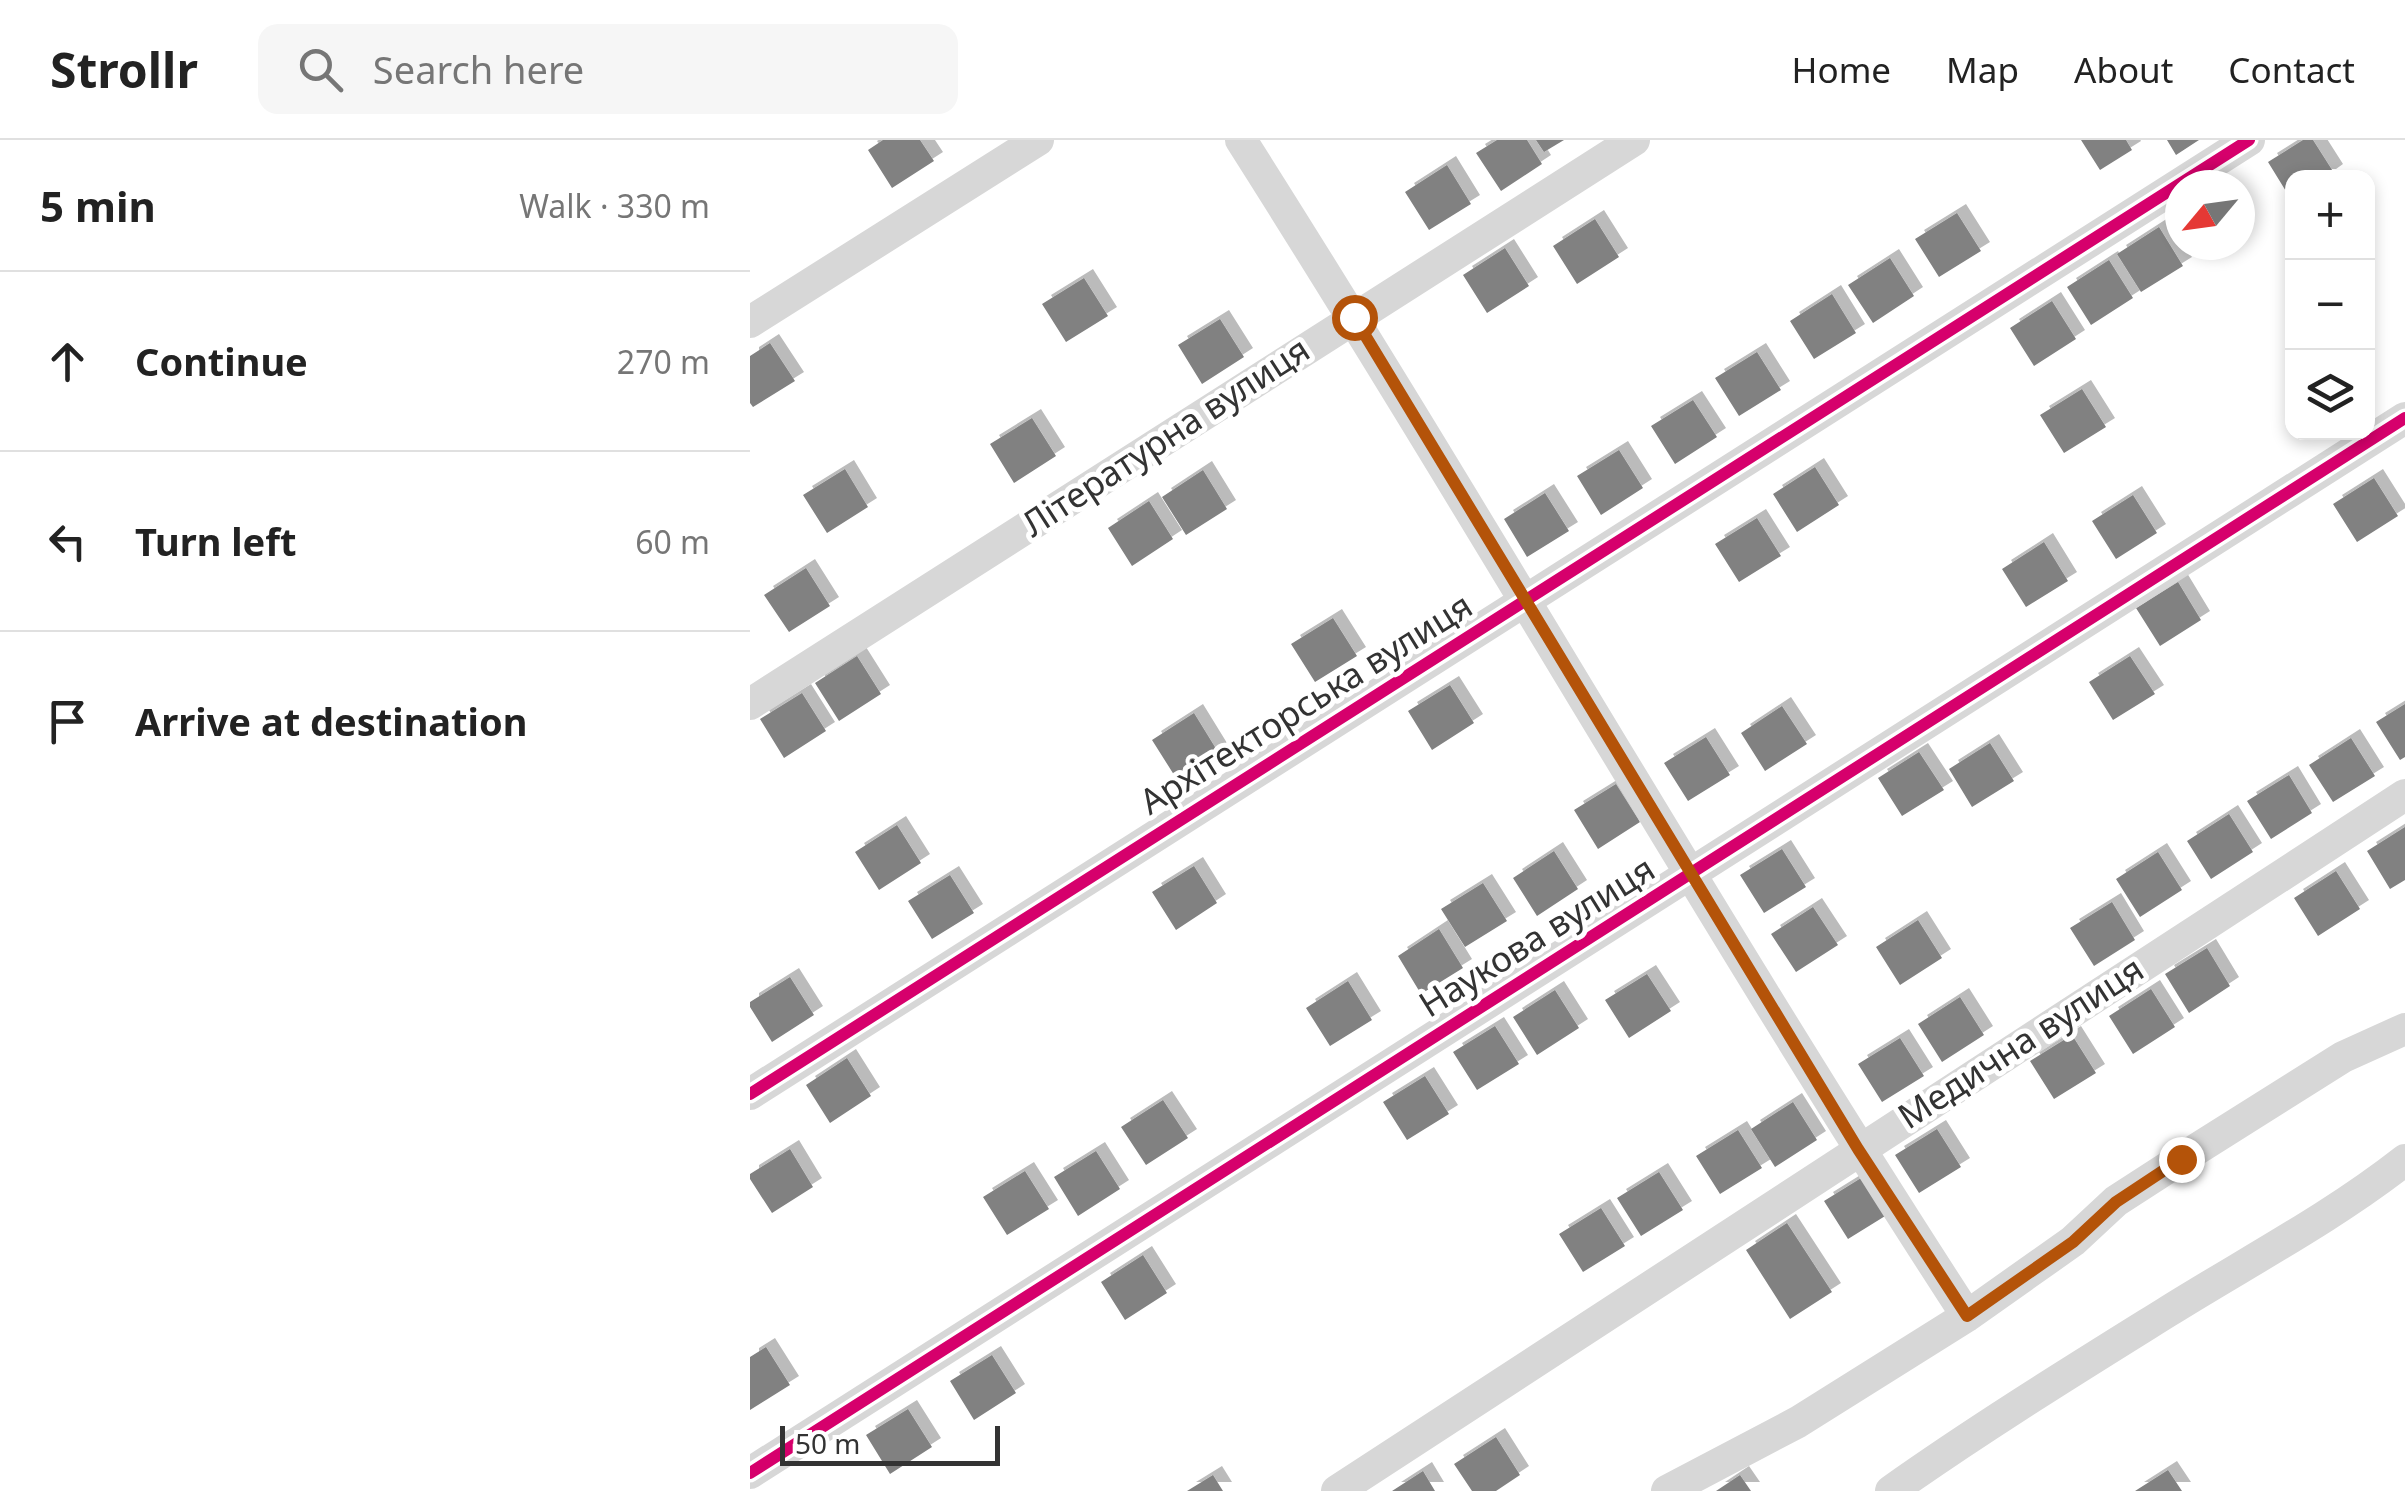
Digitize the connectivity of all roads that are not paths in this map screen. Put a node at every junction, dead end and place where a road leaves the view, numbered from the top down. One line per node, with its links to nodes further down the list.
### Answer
1 (1038, 140): 6 (street)
2 (1241, 140): 5 (street)
3 (1634, 140): 5 (street, Літературна вулиця)
4 (2249, 140): 8 (street, Архітекторська вулиця)
5 (1354, 317): 8 (street); 9 (street, Літературна вулиця)
6 (750, 322)
7 (2405, 418): 11 (street, Наукова вулиця)
8 (1526, 600): 11 (street); 13 (street, Архітекторська вулиця)
9 (750, 704)
10 (2405, 795): 14 (street, Медична вулиця)
11 (1692, 874): 14 (street); 17 (street, Наукова вулиця)
12 (2405, 1029): 16 (street)
13 (750, 1094)
14 (1858, 1149): 16 (street); 18 (street, Медична вулиця)
15 (2405, 1160): 20 (street)
16 (1967, 1316): 19 (street)
17 (750, 1473)
18 (1337, 1491)
19 (1667, 1491)
20 (1890, 1491)

